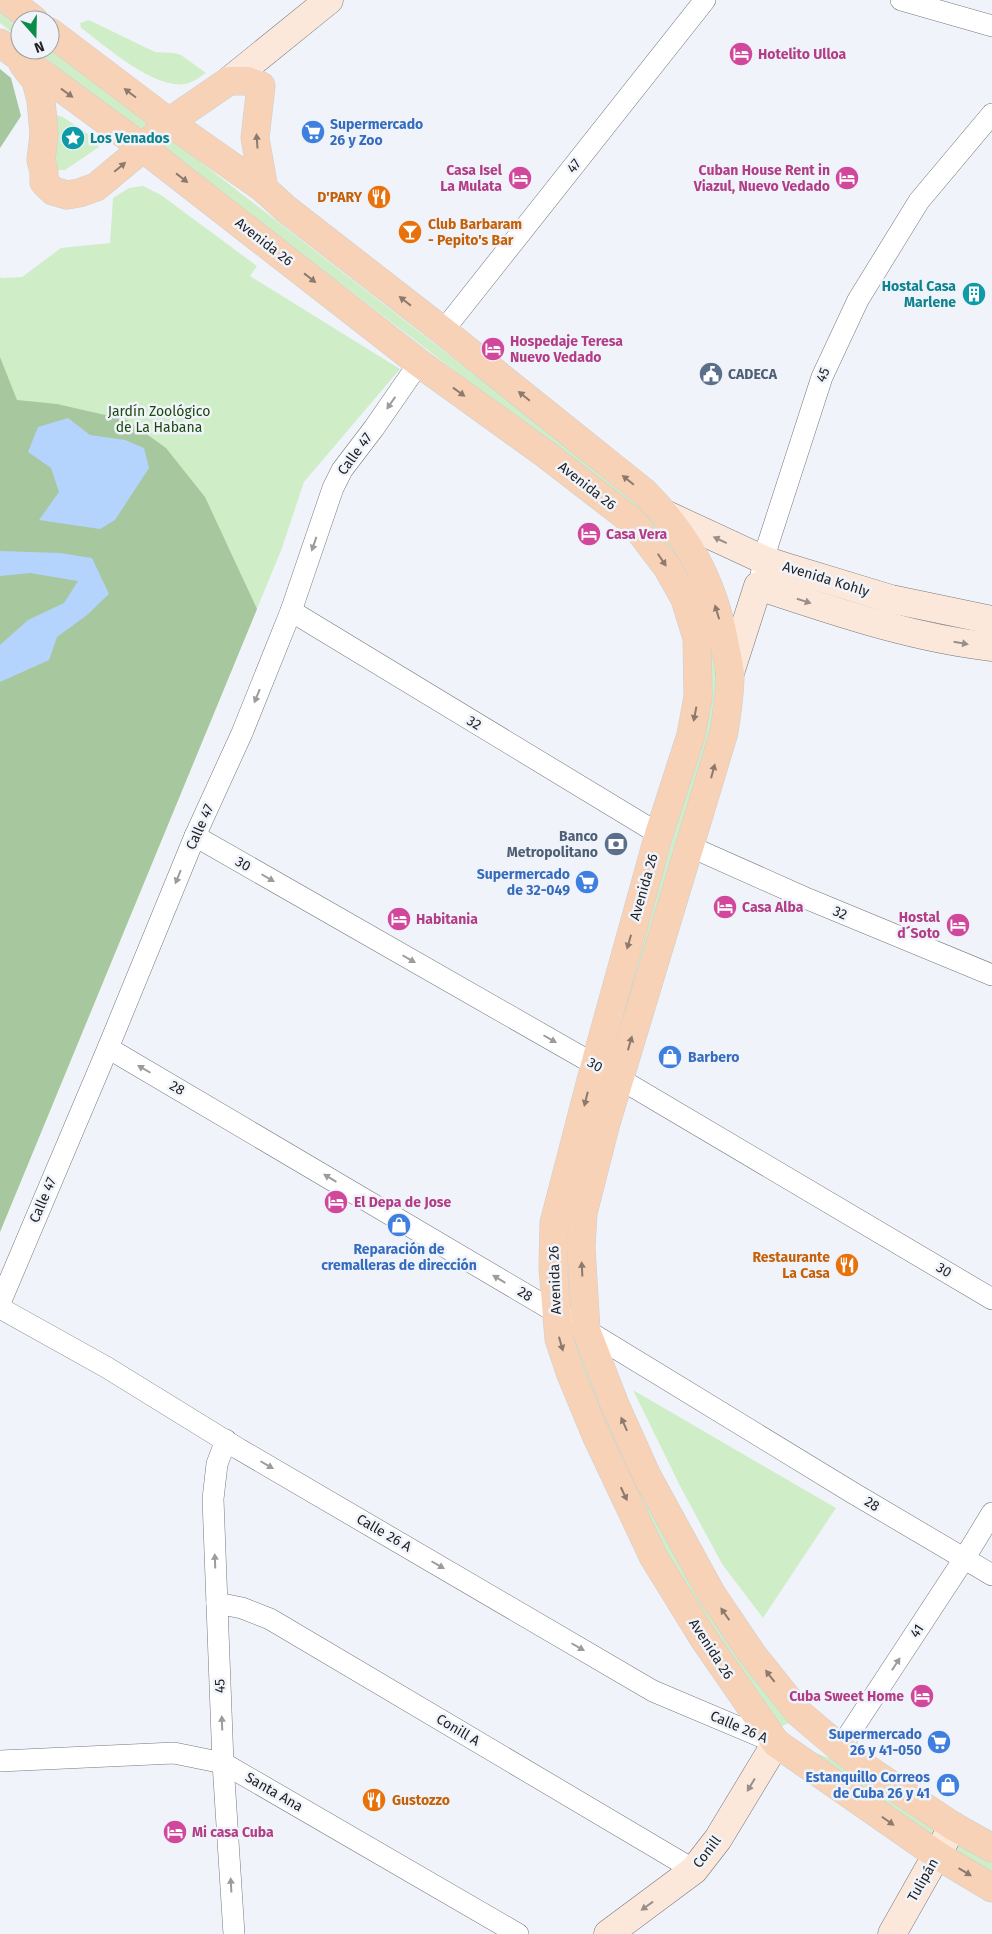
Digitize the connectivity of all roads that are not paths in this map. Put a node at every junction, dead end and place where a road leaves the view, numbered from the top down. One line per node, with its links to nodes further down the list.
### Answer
1 (8, 0): 5 (main road)
2 (329, 0): 9 (street)
3 (705, 0): 16 (street, 47)
4 (901, 0): 6 (street)
5 (21, 10)
6 (992, 26)
7 (60, 40): 13 (main road, Avenida 26, one-way to 7)
8 (9, 50): 14 (main road, Avenida 26, one-way to 14); 14 (main road, one-way to 14)
9 (265, 52): 10 (street); 11 (street)
10 (229, 81): 11 (main road); 13 (main road)
11 (261, 86): 15 (main road, one-way to 11)
12 (992, 114): 19 (street, 45)
13 (169, 122): 14 (main road); 15 (main road, Avenida 26)
14 (143, 148): 17 (main road, Avenida 26, one-way to 17)
15 (264, 189): 16 (main road, Avenida 26, one-way to 15)
16 (443, 331): 18 (main road, Avenida 26, one-way to 16)
17 (419, 363): 22 (street, Calle 47, one-way to 22); 27 (main road, Avenida 26, one-way to 27)
18 (666, 515): 19 (street, Avenida Kohly, one-way to 18); 26 (main road, Avenida 26, one-way to 18)
19 (764, 560): 20 (street, 45); 21 (street, Avenida Kohly)
20 (758, 586): 24 (street, Avenida Kohly, one-way to 24); 26 (street, 45)
21 (891, 599): 23 (street, Avenida Kohly); 24 (street)
22 (291, 610): 27 (street, 32); 28 (street, Calle 47, one-way to 28)
23 (992, 620)
24 (883, 625): 25 (street, Avenida Kohly, one-way to 25)
25 (992, 647)
26 (730, 673): 29 (main road, Avenida 26, one-way to 26)
27 (659, 834): 32 (main road, Avenida 26, one-way to 32)
28 (195, 836): 31 (street, Calle 47, one-way to 31); 32 (street, 30, one-way to 32)
29 (689, 846): 30 (street, 32); 33 (main road, Avenida 26, one-way to 29)
30 (992, 975)
31 (108, 1048): 35 (street, Calle 47); 37 (street, 28, one-way to 31)
32 (595, 1065): 33 (street, 30); 37 (main road, Avenida 26, one-way to 37)
33 (620, 1079): 34 (street, 30); 38 (main road, Avenida 26, one-way to 33)
34 (992, 1299)
35 (0, 1303)
36 (0, 1308): 39 (street, Calle 26 A)
37 (556, 1313): 38 (street, 28); 44 (main road, Avenida 26, one-way to 44)
38 (586, 1330): 41 (street, 28); 45 (main road, Avenida 26, one-way to 38)
39 (226, 1440): 43 (street, 45, one-way to 39); 44 (street, Calle 26 A, one-way to 44)
40 (992, 1512): 41 (street, 41)
41 (964, 1559): 42 (street, 28); 45 (street, 41, one-way to 41)
42 (992, 1576)
43 (217, 1603): 47 (street, 45, one-way to 43); 51 (street, Conill A)
44 (776, 1743): 45 (main road); 50 (main road, Avenida 26, one-way to 50); 51 (street, Conill, one-way to 51)
45 (840, 1748): 48 (main road, Avenida 26)
46 (0, 1761): 47 (street, Santa Ana)
47 (223, 1763): 53 (street, 45, one-way to 47); 54 (street, Santa Ana)
48 (953, 1826): 49 (main road, Avenida 26); 50 (street, Tulipán)
49 (992, 1848)
50 (938, 1855): 52 (main road, Avenida 26, one-way to 52); 56 (street, Tulipán)
51 (694, 1870): 55 (street, Conill, one-way to 55)
52 (992, 1888)
53 (234, 1934)
54 (518, 1934)
55 (608, 1934)
56 (892, 1934)

